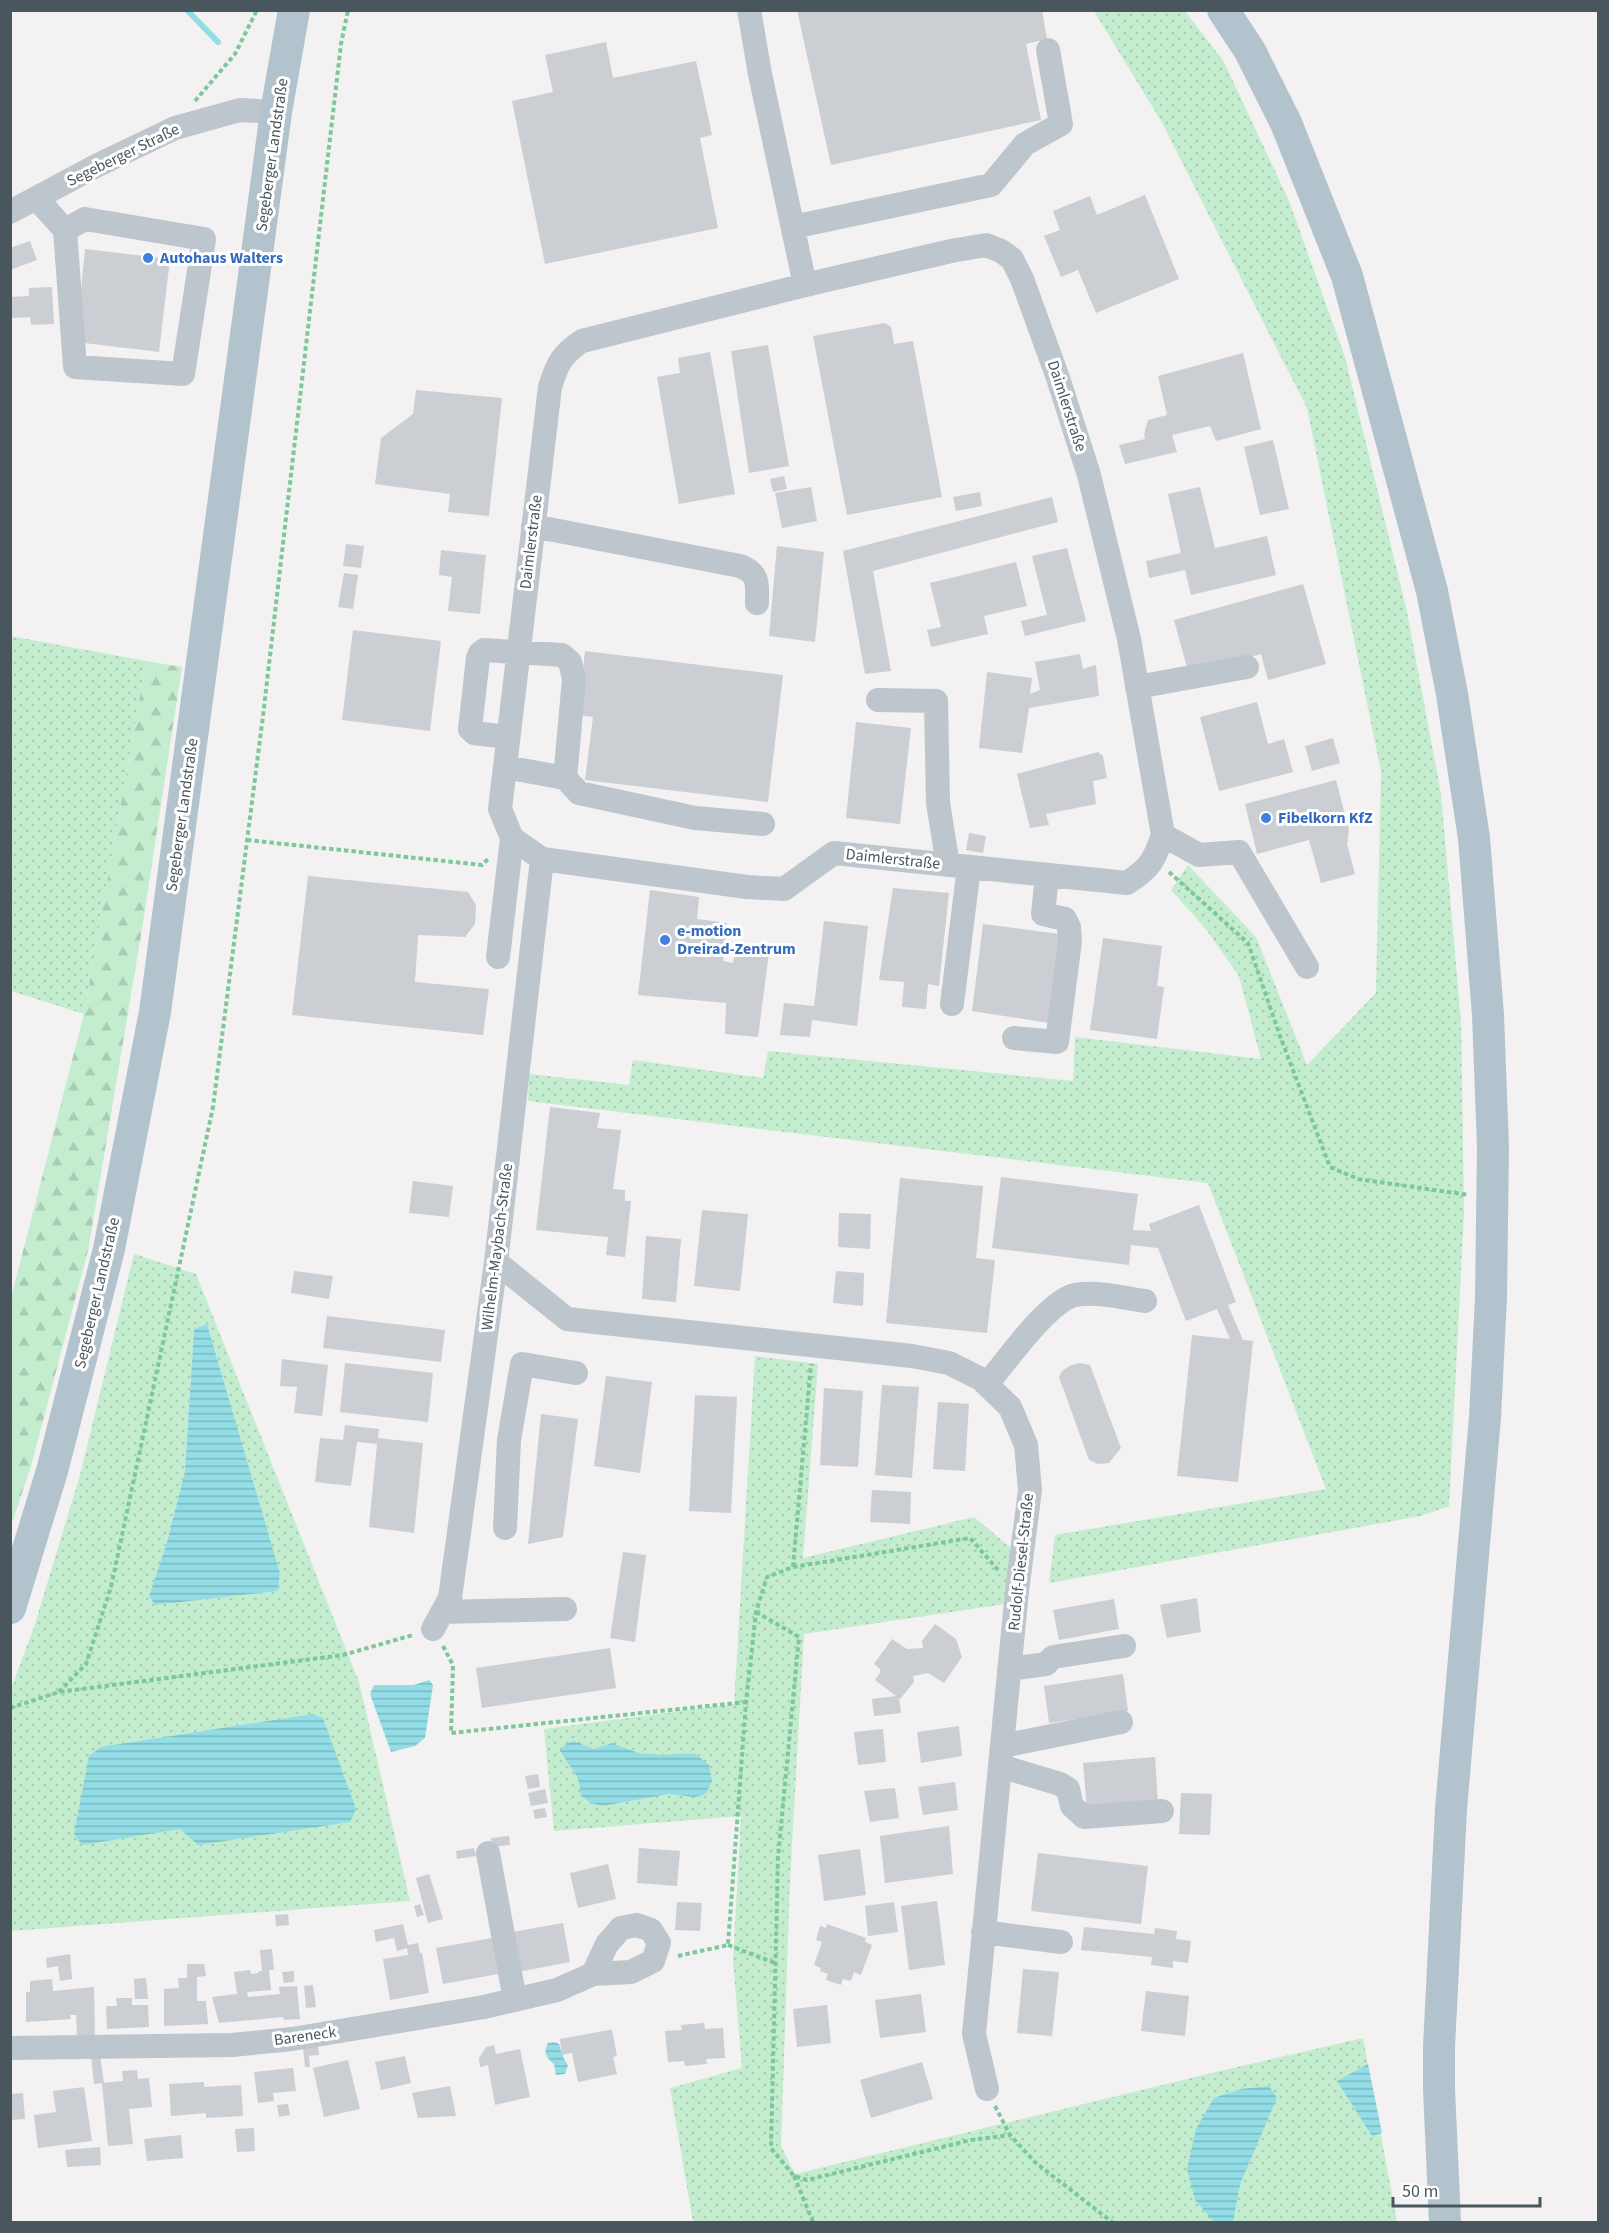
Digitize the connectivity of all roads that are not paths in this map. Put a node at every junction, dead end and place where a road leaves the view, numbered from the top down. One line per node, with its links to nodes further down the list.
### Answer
1 (294, 10): 5 (main road, Segeberger Landstraße)
2 (749, 10): 8 (street)
3 (1223, 10): 51 (main road)
4 (1048, 50): 8 (street)
5 (276, 112): 6 (street, Segeberger Straße); 37 (main road, Segeberger Landstraße)
6 (36, 198): 7 (street, Segeberger Straße); 9 (street)
7 (10, 212)
8 (793, 227): 10 (street)
9 (65, 230): 9 (street)
10 (805, 285): 11 (street, Daimlerstraße); 15 (street, Daimlerstraße)
11 (533, 526): 12 (street); 13 (street, Daimlerstraße)
12 (757, 603)
13 (518, 653): 17 (street, Daimlerstraße); 17 (street); 19 (street)
14 (1247, 667): 15 (street)
15 (1137, 687): 21 (street, Daimlerstraße)
16 (878, 700): 24 (street)
17 (508, 737): 18 (street, Daimlerstraße)
18 (505, 767): 19 (street); 22 (street, Daimlerstraße)
19 (565, 778): 20 (street)
20 (763, 824)
21 (1163, 836): 25 (street, Daimlerstraße); 27 (street)
22 (512, 838): 23 (street, Daimlerstraße); 26 (street)
23 (542, 860): 24 (street, Daimlerstraße); 30 (street, Wilhelm-Maybach-Straße)
24 (959, 866): 25 (street, Daimlerstraße); 28 (street)
25 (1047, 875): 29 (street)
26 (498, 957)
27 (1307, 966)
28 (952, 1004)
29 (1014, 1038)
30 (496, 1262): 33 (street, Rudolf-Diesel-Straße); 34 (street, Wilhelm-Maybach-Straße)
31 (1145, 1301): 33 (street)
32 (576, 1373): 35 (street)
33 (987, 1384): 40 (street, Rudolf-Diesel-Straße)
34 (472, 1438): 35 (street); 38 (street, Wilhelm-Maybach-Straße)
35 (509, 1440): 36 (street)
36 (505, 1528)
37 (10, 1608)
38 (565, 1608)
39 (1124, 1646): 40 (street)
40 (1009, 1669): 42 (street, Rudolf-Diesel-Straße)
41 (1121, 1722): 42 (street)
42 (1001, 1756): 43 (street); 45 (street, Rudolf-Diesel-Straße)
43 (1162, 1811)
44 (488, 1853): 48 (street)
45 (983, 1932): 46 (street); 50 (street, Rudolf-Diesel-Straße)
46 (1061, 1942)
47 (593, 1974): 47 (street, Bareneck); 48 (street, Bareneck)
48 (515, 2000): 49 (street, Bareneck)
49 (10, 2048)
50 (987, 2089)
51 (1445, 2223)

